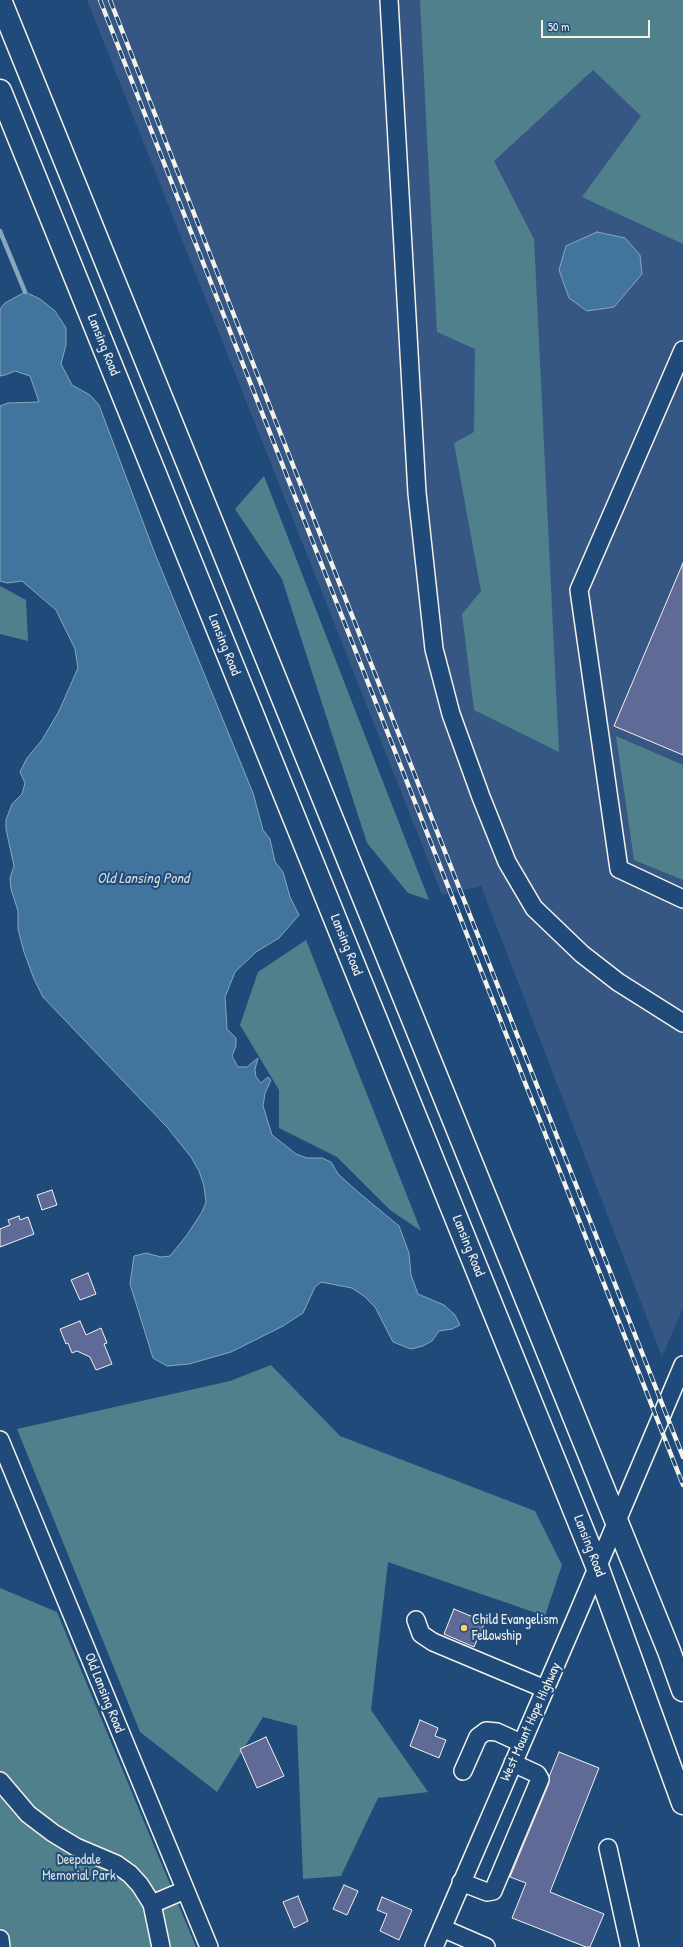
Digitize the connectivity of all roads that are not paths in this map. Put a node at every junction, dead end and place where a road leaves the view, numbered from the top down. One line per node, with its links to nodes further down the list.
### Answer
1 (0, 0): 9 (main road)
2 (389, 0): 6 (street)
3 (0, 91): 10 (main road, Lansing Road)
4 (683, 350): 5 (street)
5 (683, 899)
6 (683, 1023)
7 (683, 1364): 9 (street, West Mount Hope Highway)
8 (0, 1440): 21 (street, Old Lansing Road)
9 (616, 1520): 10 (street, West Mount Hope Highway); 13 (main road)
10 (597, 1566): 12 (street, West Mount Hope Highway); 18 (main road, Lansing Road)
11 (416, 1620): 12 (street)
12 (545, 1689): 14 (street, West Mount Hope Highway)
13 (683, 1690)
14 (521, 1743): 15 (street, West Mount Hope Highway); 16 (street)
15 (513, 1763): 20 (street, West Mount Hope Highway); 20 (street)
16 (462, 1771)
17 (0, 1781): 22 (street)
18 (683, 1803)
19 (608, 1848): 30 (street)
20 (461, 1882): 23 (street, West Mount Hope Highway)
21 (185, 1890): 22 (street); 27 (street, Old Lansing Road)
22 (152, 1904): 26 (street)
23 (442, 1928): 28 (street, West Mount Hope Highway); 29 (street)
24 (0, 1939): 25 (street)
25 (2, 1947)
26 (162, 1947)
27 (209, 1947)
28 (434, 1947)
29 (486, 1947)
30 (630, 1947)

